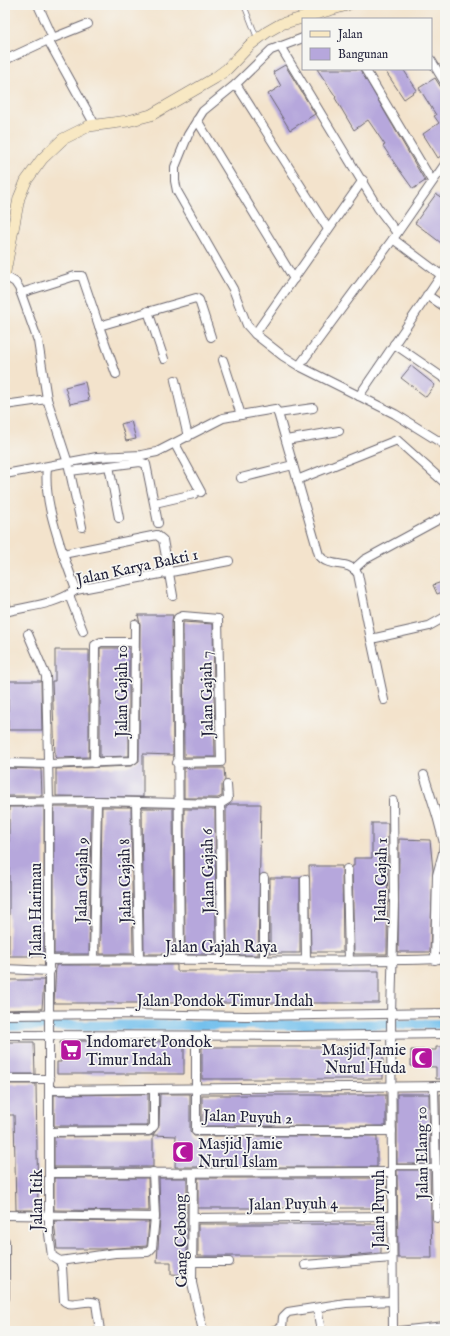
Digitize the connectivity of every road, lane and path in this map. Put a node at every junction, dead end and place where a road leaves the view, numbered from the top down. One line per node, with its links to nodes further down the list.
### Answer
1 (38, 5): 6 (street)
2 (244, 5): 7 (lane)
3 (347, 5): 7 (main road)
4 (88, 24): 6 (street)
5 (302, 38): 8 (street)
6 (51, 39): 9 (street); 15 (street)
7 (257, 39): 15 (main road)
8 (280, 46): 13 (street); 17 (street)
9 (5, 60)
10 (432, 62): 12 (street)
11 (366, 70): 18 (street)
12 (445, 83)
13 (236, 84): 14 (street); 19 (street)
14 (197, 120): 25 (street); 31 (street)
15 (95, 125): 21 (main road)
16 (445, 164): 18 (street)
17 (363, 180): 19 (street); 20 (street)
18 (432, 181): 20 (street)
19 (328, 229): 25 (street)
20 (395, 236): 23 (street); 36 (street)
21 (8, 238): 22 (main road)
22 (5, 272)
23 (443, 273): 27 (street)
24 (5, 276): 26 (street)
25 (294, 279): 31 (street)
26 (21, 293): 30 (street); 41 (street)
27 (427, 295): 28 (street); 33 (street)
28 (445, 307)
29 (148, 311): 30 (street); 32 (street); 34 (street)
30 (99, 326): 37 (street)
31 (255, 334): 36 (street)
32 (211, 337)
33 (394, 344): 38 (street); 40 (street)
34 (164, 359)
35 (223, 360): 45 (street)
36 (299, 366): 40 (street)
37 (116, 374)
38 (445, 379)
39 (175, 380): 47 (street)
40 (359, 396): 50 (street)
41 (47, 399): 42 (street); 51 (street)
42 (5, 405)
43 (313, 408): 44 (street)
44 (278, 412): 45 (street); 48 (street)
45 (241, 415): 47 (street)
46 (339, 430): 48 (street)
47 (188, 437): 49 (street)
48 (286, 440): 52 (street)
49 (175, 444): 51 (street); 60 (street)
50 (445, 445)
51 (68, 463): 53 (street); 55 (street)
52 (293, 465): 57 (street); 58 (street)
53 (47, 466): 56 (street); 65 (street)
54 (109, 466): 55 (street); 60 (street); 62 (street)
55 (70, 471): 64 (street)
56 (5, 474)
57 (241, 478)
58 (297, 480): 59 (street); 67 (street)
59 (445, 483)
60 (155, 503): 63 (street)
61 (445, 516): 67 (street)
62 (119, 518)
63 (158, 523)
64 (82, 527)
65 (63, 554): 68 (street); 69 (street)
66 (229, 561): 68 (street, Jalan Karya Bakti 1)
67 (354, 569): 77 (street)
68 (169, 571): 69 (street, Jalan Karya Bakti 1); 70 (street)
69 (72, 593): 72 (street, Jalan Karya Bakti 1); 75 (street)
70 (173, 596)
71 (5, 601): 72 (street)
72 (6, 611)
73 (445, 617): 77 (street)
74 (135, 624): 78 (street, Jalan Gajah 10)
75 (83, 631)
76 (28, 634): 83 (street, Jalan Harimau)
77 (371, 639): 79 (street)
78 (134, 642): 81 (street); 81 (street, Jalan Gajah 10)
79 (384, 700)
80 (5, 763): 83 (street)
81 (94, 763): 83 (street)
82 (177, 763): 82 (street, Jalan Gajah 7); 91 (street)
83 (49, 764): 86 (street, Jalan Harimau)
84 (424, 776): 93 (street)
85 (227, 785): 92 (street, Jalan Gajah 6)
86 (49, 801): 87 (street); 89 (street); 100 (street, Jalan Harimau)
87 (97, 801): 90 (street); 97 (street, Jalan Gajah 9)
88 (393, 801): 105 (street, Jalan Gajah 1)
89 (5, 802)
90 (136, 802): 91 (street); 101 (street, Jalan Gajah 8)
91 (178, 803): 92 (street); 102 (street)
92 (220, 804): 103 (street, Jalan Gajah 6)
93 (441, 815): 106 (street)
94 (347, 869): 107 (street)
95 (264, 878): 104 (street)
96 (305, 879): 98 (street)
97 (94, 959): 100 (street, Jalan Gajah Raya); 101 (street, Jalan Gajah Raya)
98 (306, 959): 104 (street, Jalan Gajah Raya); 107 (street, Jalan Gajah Raya)
99 (445, 959): 106 (street, Jalan Gajah Raya)
100 (50, 960): 109 (street, Jalan Harimau)
101 (140, 960): 102 (street, Jalan Gajah Raya)
102 (180, 960): 103 (street, Jalan Gajah Raya)
103 (222, 960): 104 (street, Jalan Gajah Raya)
104 (264, 960)
105 (392, 960): 106 (street, Jalan Gajah Raya); 107 (street, Jalan Gajah Raya); 112 (street, Jalan Gajah 1)
106 (435, 960)
107 (349, 961)
108 (5, 969): 109 (street)
109 (50, 971): 113 (street, Jalan Harimau)
110 (445, 1013): 112 (street, Jalan Pondok Timur Indah)
111 (5, 1015): 113 (street, Jalan Pondok Timur Indah)
112 (391, 1015): 113 (street, Jalan Pondok Timur Indah); 114 (street, Jalan Puyuh)
113 (50, 1017): 115 (street, Jalan Harimau)
114 (392, 1032): 116 (street); 118 (street); 121 (street, Jalan Puyuh)
115 (50, 1034): 117 (street); 118 (street); 120 (street, Jalan Itik)
116 (445, 1034)
117 (5, 1035)
118 (196, 1036): 126 (street, Jalan Puyuh 2)
119 (5, 1079): 120 (street)
120 (50, 1079): 124 (street, Jalan Itik)
121 (392, 1086): 122 (street); 126 (street); 127 (street, Jalan Puyuh)
122 (434, 1086): 123 (street); 129 (street, Jalan Elang 10)
123 (445, 1086)
124 (50, 1090): 125 (street); 128 (street, Jalan Itik)
125 (154, 1090): 126 (street); 128 (street)
126 (196, 1090): 127 (street, Jalan Puyuh 2)
127 (392, 1131): 131 (street, Jalan Puyuh)
128 (49, 1132): 133 (street, Jalan Itik)
129 (435, 1167): 130 (lane); 131 (lane); 140 (street, Jalan Elang 10)
130 (445, 1167)
131 (392, 1169): 134 (street); 137 (street, Jalan Puyuh)
132 (153, 1172): 133 (street); 134 (street); 138 (street)
133 (50, 1173): 136 (street, Jalan Itik)
134 (193, 1173): 139 (street, Gang Cebong)
135 (5, 1215): 136 (street)
136 (50, 1215): 138 (street); 143 (street, Jalan Itik)
137 (392, 1216): 139 (street, Jalan Puyuh 4); 142 (street, Jalan Puyuh)
138 (155, 1217): 143 (street)
139 (194, 1218): 144 (street, Gang Cebong)
140 (441, 1218)
141 (5, 1241): 147 (street)
142 (392, 1258): 146 (street); 148 (street, Jalan Puyuh)
143 (60, 1260): 151 (street)
144 (192, 1262): 145 (street); 152 (street, Gang Cebong)
145 (229, 1262)
146 (305, 1265)
147 (5, 1298)
148 (392, 1301): 149 (street); 155 (street, Jalan Puyuh)
149 (317, 1308): 153 (street); 154 (street)
150 (445, 1326): 156 (street)
151 (100, 1331)
152 (204, 1331)
153 (271, 1331)
154 (322, 1331)
155 (393, 1331)
156 (399, 1331)

